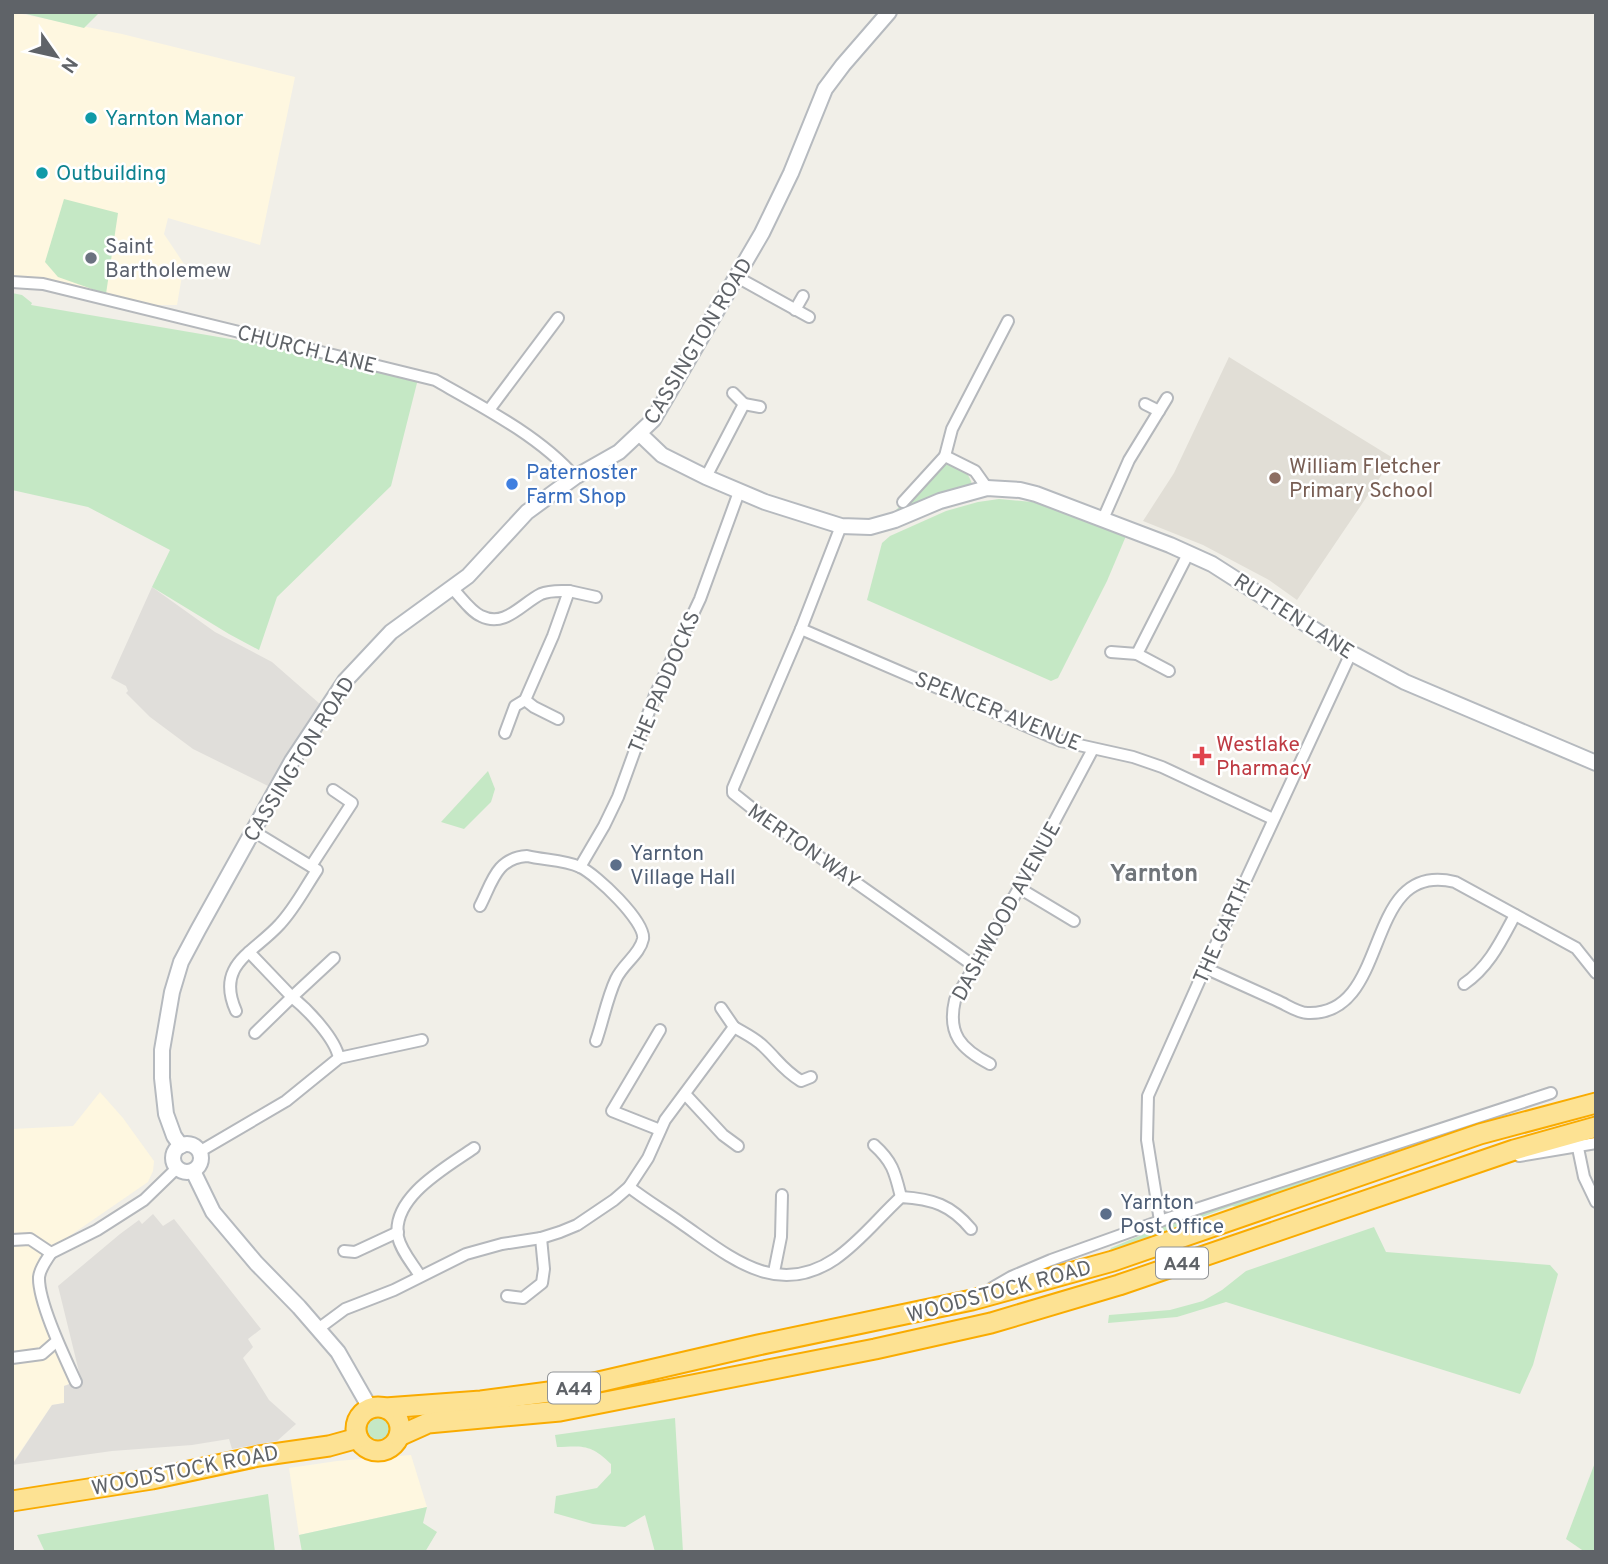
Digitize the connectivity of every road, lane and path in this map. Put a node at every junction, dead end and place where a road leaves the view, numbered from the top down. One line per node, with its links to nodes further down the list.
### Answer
1 (889, 12): 2 (street, CASSINGTON ROAD)
2 (735, 276): 5 (street); 16 (street, CASSINGTON ROAD)
3 (12, 282): 14 (street, CHURCH LANE)
4 (803, 296): 5 (street)
5 (796, 310): 6 (street)
6 (809, 317)
7 (558, 318): 14 (street)
8 (1008, 321): 18 (street)
9 (733, 393): 11 (street)
10 (1167, 398): 15 (street)
11 (744, 404): 13 (street); 21 (street)
12 (1145, 404): 15 (street)
13 (760, 407)
14 (489, 410): 20 (street, CHURCH LANE)
15 (1159, 411): 19 (street)
16 (640, 434): 20 (street, CASSINGTON ROAD); 21 (street, RUTTEN LANE)
17 (1118, 454): 19 (street)
18 (944, 456): 22 (street); 24 (street)
19 (1129, 460): 25 (street)
20 (575, 477): 28 (street, CASSINGTON ROAD)
21 (706, 477): 23 (street, RUTTEN LANE)
22 (987, 488): 25 (street, RUTTEN LANE); 26 (street, RUTTEN LANE)
23 (739, 492): 26 (street, RUTTEN LANE); 45 (street, THE PADDOCKS)
24 (903, 502)
25 (1103, 519): 27 (street, RUTTEN LANE)
26 (841, 527): 31 (street, MERTON WAY)
27 (1188, 554): 33 (street, RUTTEN LANE); 34 (street)
28 (452, 588): 29 (street); 43 (street, CASSINGTON ROAD)
29 (569, 591): 30 (street); 36 (street)
30 (596, 597)
31 (801, 629): 39 (street, SPENCER AVENUE); 52 (street, MERTON WAY)
32 (1111, 652): 34 (street)
33 (1350, 653): 40 (street, RUTTEN LANE); 42 (street, THE GARTH)
34 (1138, 654): 35 (street)
35 (1169, 671)
36 (525, 700): 37 (street); 38 (street)
37 (558, 719)
38 (505, 733)
39 (1093, 749): 42 (street, SPENCER AVENUE); 46 (street, DASHWOOD AVENUE)
40 (1596, 763)
41 (333, 790): 44 (street)
42 (1273, 818): 53 (street, THE GARTH)
43 (253, 831): 44 (street); 75 (street, CASSINGTON ROAD)
44 (311, 866): 50 (street)
45 (580, 867): 47 (street); 63 (street)
46 (1019, 888): 49 (street); 52 (street, DASHWOOD AVENUE)
47 (496, 903)
48 (1515, 915): 53 (street); 54 (street); 55 (street)
49 (1074, 921)
50 (249, 952): 56 (street); 58 (street)
51 (334, 958): 56 (street)
52 (974, 966): 65 (street, DASHWOOD AVENUE)
53 (1205, 968): 88 (street, THE GARTH)
54 (1596, 973)
55 (1464, 984)
56 (292, 997): 61 (street); 64 (street)
57 (721, 1008): 59 (street)
58 (236, 1011)
59 (734, 1027): 66 (street); 68 (street)
60 (660, 1030): 73 (street)
61 (255, 1033)
62 (422, 1040): 64 (street)
63 (597, 1041)
64 (339, 1058): 81 (street)
65 (990, 1064)
66 (811, 1077)
67 (1551, 1093): 69 (street)
68 (685, 1094): 73 (street); 76 (street)
69 (1516, 1103): 71 (street); 88 (street)
70 (1596, 1103): 71 (highway, WOODSTOCK ROAD / A44)
71 (1523, 1122): 95 (highway, WOODSTOCK ROAD / A44)
72 (1596, 1127): 80 (highway, WOODSTOCK ROAD / A44)
73 (660, 1130): 84 (street)
74 (1596, 1143): 78 (street, WOODSTOCK ROAD)
75 (181, 1146): 81 (street); 82 (street)
76 (737, 1146)
77 (874, 1146): 86 (street)
78 (1578, 1147): 80 (street, WOODSTOCK ROAD); 87 (street)
79 (474, 1148): 90 (street)
80 (1514, 1150): 104 (highway, WOODSTOCK ROAD / A44)
81 (199, 1152): 83 (street)
82 (177, 1168): 83 (street); 94 (street)
83 (192, 1171): 99 (street)
84 (628, 1187): 91 (street); 96 (street)
85 (782, 1195): 96 (street)
86 (901, 1197): 89 (street); 96 (street)
87 (1596, 1202)
88 (1160, 1221): 95 (street)
89 (971, 1229)
90 (398, 1232): 93 (street); 97 (street)
91 (541, 1238): 97 (street); 98 (street)
92 (12, 1240): 94 (street)
93 (344, 1251)
94 (51, 1253): 100 (street)
95 (1098, 1255): 103 (highway, WOODSTOCK ROAD / A44)
96 (774, 1272)
97 (420, 1276): 99 (street)
98 (507, 1296)
99 (318, 1329): 103 (street)
100 (57, 1340): 101 (street); 102 (street)
101 (12, 1359)
102 (76, 1382)
103 (378, 1408): 104 (highway); 105 (highway)
104 (399, 1436): 105 (highway, A44)
105 (358, 1438): 106 (highway, WOODSTOCK ROAD)
106 (12, 1501)

